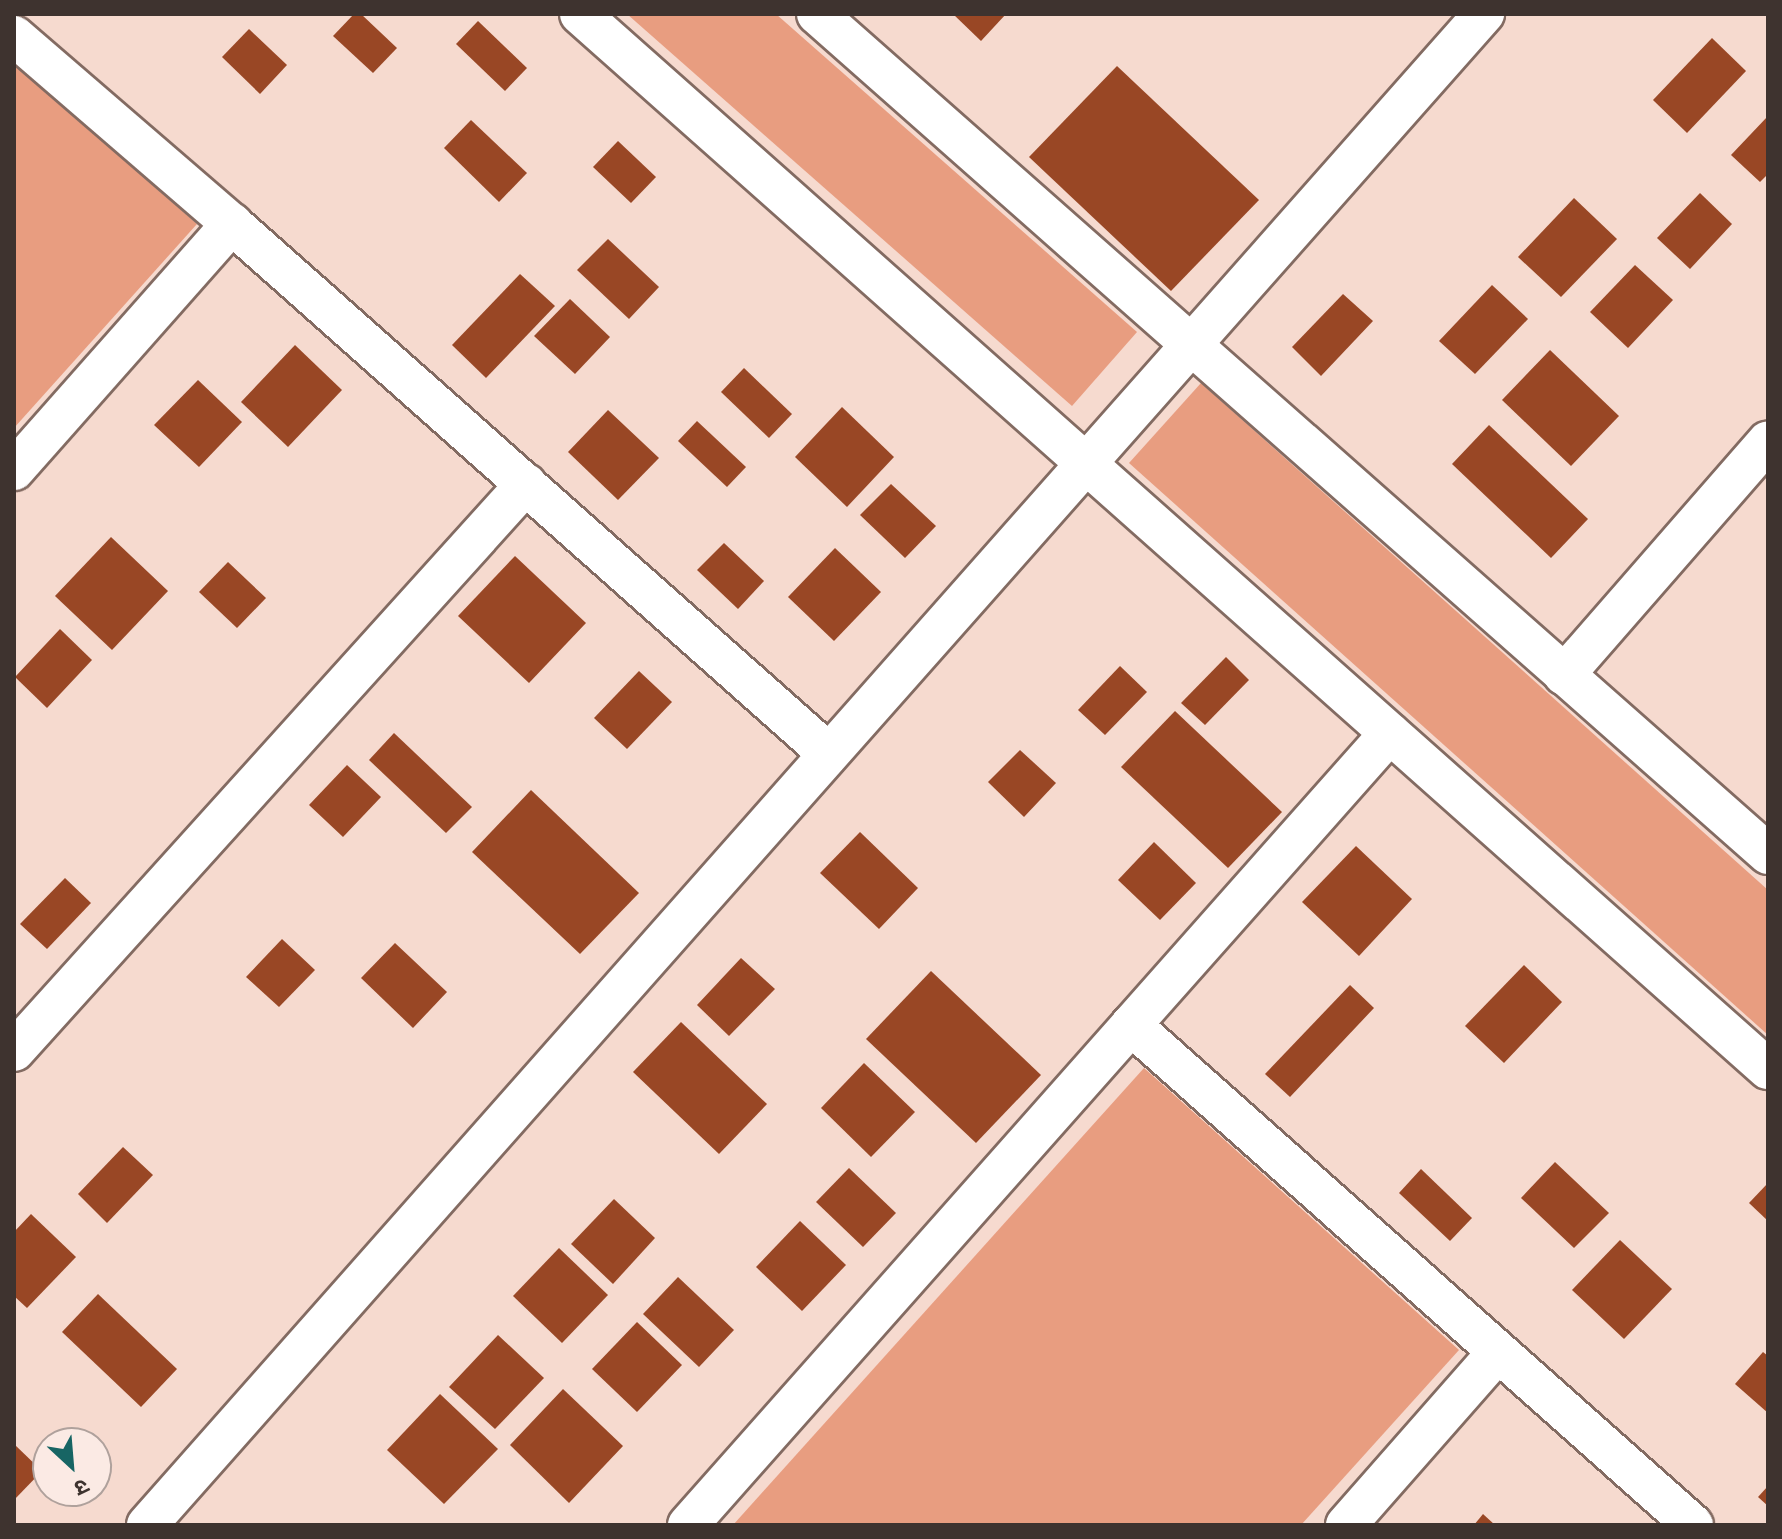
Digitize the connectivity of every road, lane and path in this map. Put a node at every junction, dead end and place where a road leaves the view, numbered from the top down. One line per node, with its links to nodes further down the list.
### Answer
1 (580, 14): 8 (street)
2 (1484, 14): 6 (street)
3 (822, 16): 6 (street)
4 (14, 36): 5 (street)
5 (232, 224): 9 (street); 10 (street)
6 (1191, 346): 8 (street); 11 (street)
7 (1768, 441): 11 (street)
8 (1086, 463): 12 (street); 13 (street)
9 (14, 470)
10 (526, 484): 13 (street); 16 (street)
11 (1564, 675): 14 (street)
12 (1390, 733): 15 (street); 17 (street)
13 (829, 754): 19 (street)
14 (1768, 854)
15 (1131, 1025): 18 (street); 20 (street)
16 (14, 1051)
17 (1768, 1069)
18 (1498, 1352): 21 (street); 22 (street)
19 (149, 1524)
20 (688, 1525)
21 (1346, 1525)
22 (1693, 1525)

